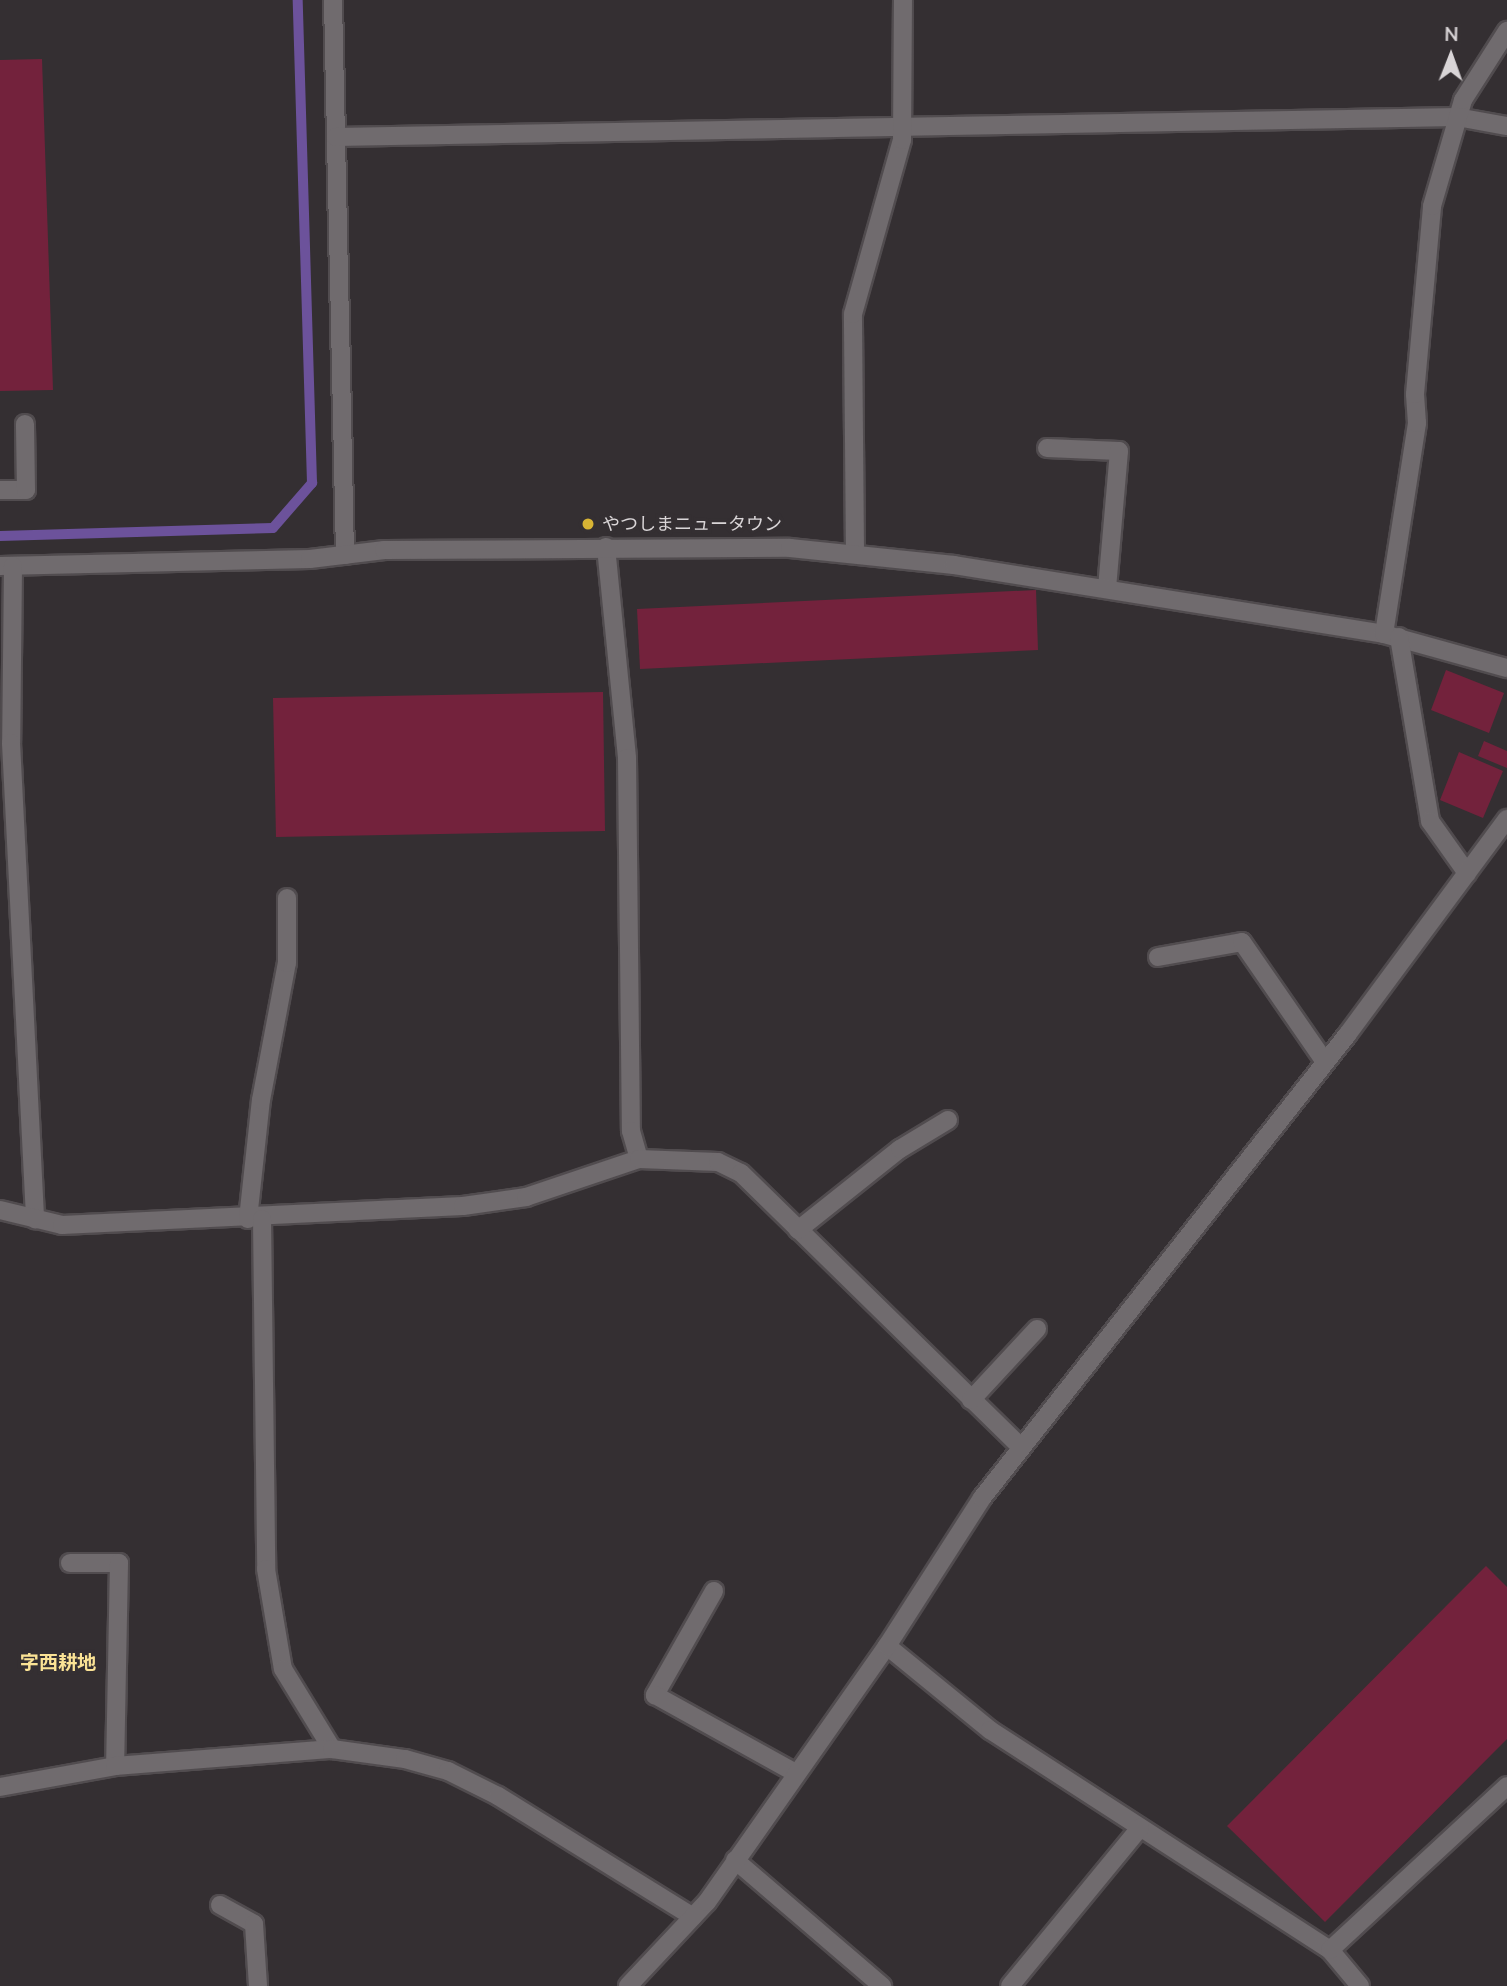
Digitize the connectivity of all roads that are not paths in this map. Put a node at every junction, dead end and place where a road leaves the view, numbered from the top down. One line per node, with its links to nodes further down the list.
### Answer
1 (333, 0): 7 (street)
2 (903, 0): 6 (street)
3 (1507, 31): 4 (street)
4 (1457, 117): 5 (street); 6 (street); 16 (street)
5 (1507, 126)
6 (904, 127): 7 (street); 12 (street)
7 (337, 136): 13 (street)
8 (25, 424): 10 (street)
9 (1048, 448): 15 (street)
10 (0, 490)
11 (606, 547): 12 (street); 13 (street); 24 (street)
12 (855, 553): 15 (street)
13 (345, 555): 14 (street)
14 (6, 566): 26 (street)
15 (1107, 587): 16 (street)
16 (1392, 635): 17 (street); 19 (street)
17 (1507, 668)
18 (1507, 819): 19 (street)
19 (1466, 873): 22 (street)
20 (287, 898): 27 (street)
21 (1158, 957): 22 (street)
22 (1325, 1062): 31 (street)
23 (948, 1120): 28 (street)
24 (639, 1159): 27 (street); 28 (street)
25 (0, 1210): 26 (street)
26 (34, 1219): 27 (street)
27 (255, 1219): 35 (street)
28 (798, 1230): 30 (street)
29 (1037, 1329): 30 (street)
30 (971, 1400): 31 (street)
31 (1021, 1447): 34 (street)
32 (70, 1563): 36 (street)
33 (714, 1591): 37 (street)
34 (887, 1646): 37 (street); 40 (street)
35 (332, 1749): 36 (street); 43 (street)
36 (116, 1766): 39 (street)
37 (796, 1773): 41 (street)
38 (1507, 1786): 44 (street)
39 (0, 1787)
40 (1140, 1828): 44 (street); 48 (street)
41 (735, 1860): 43 (street); 47 (street)
42 (220, 1905): 45 (street)
43 (693, 1917): 46 (street)
44 (1330, 1951): 49 (street)
45 (258, 1986)
46 (628, 1986)
47 (882, 1986)
48 (1010, 1986)
49 (1360, 1986)

